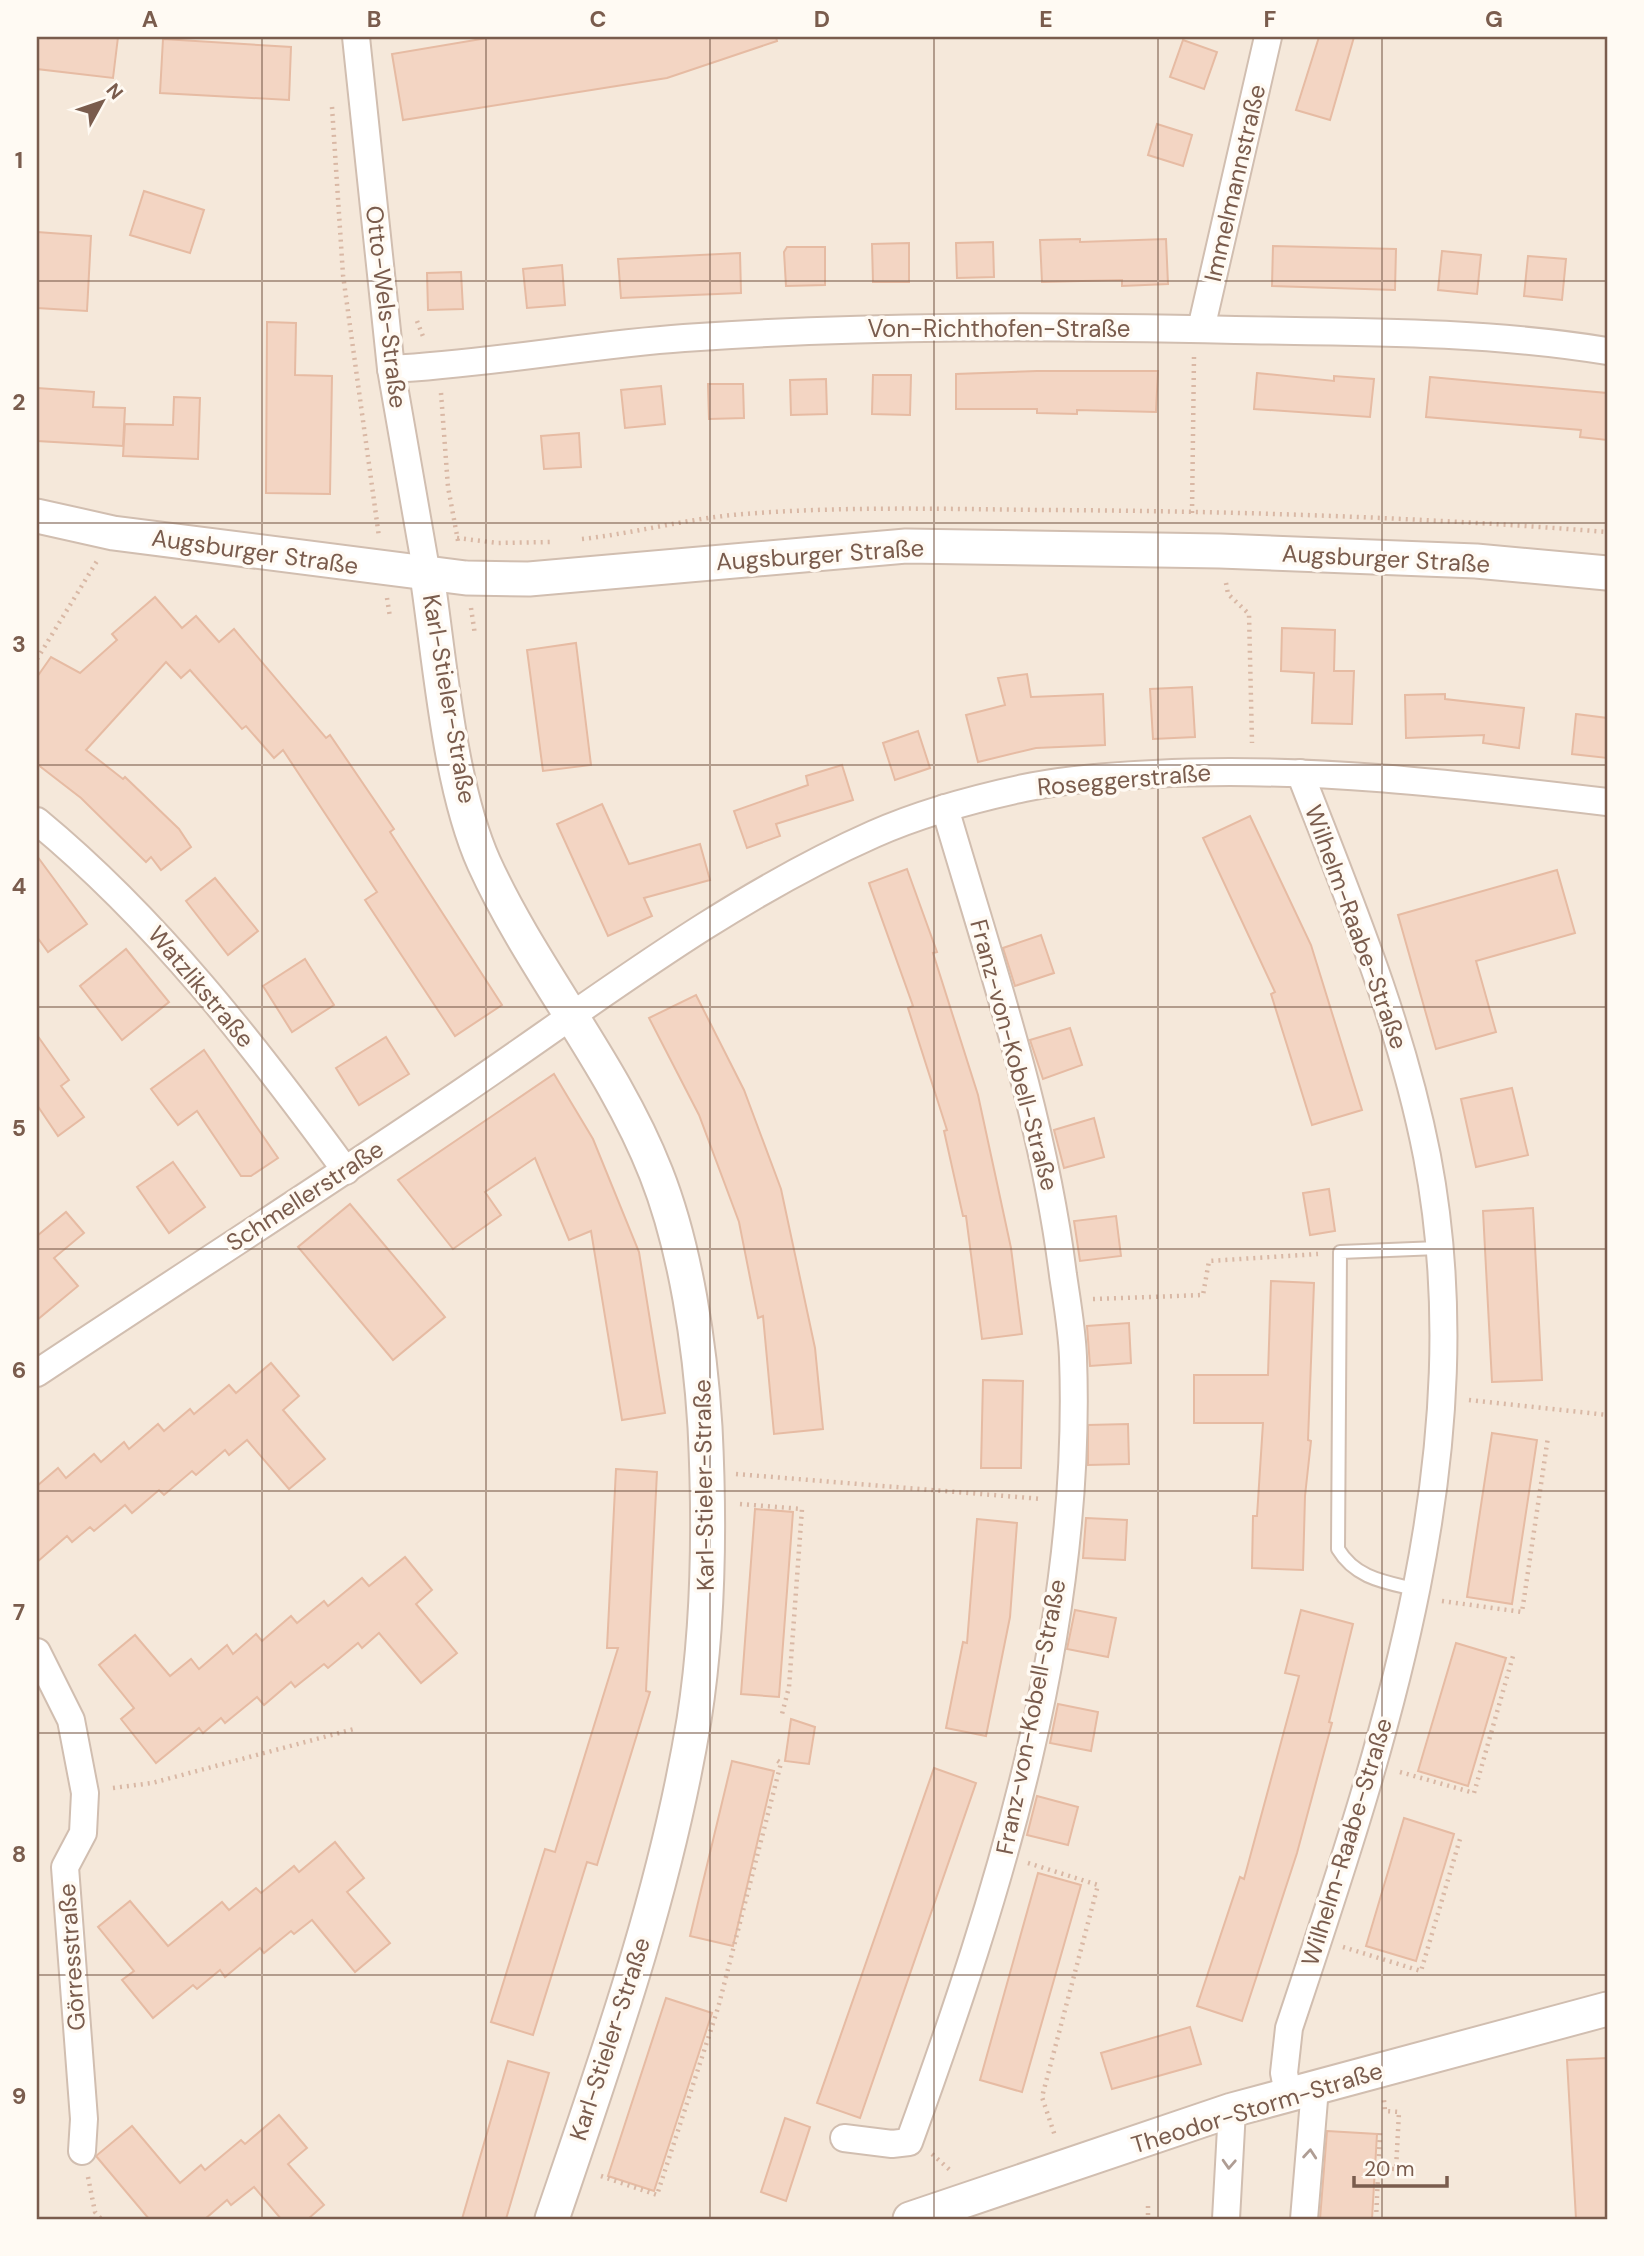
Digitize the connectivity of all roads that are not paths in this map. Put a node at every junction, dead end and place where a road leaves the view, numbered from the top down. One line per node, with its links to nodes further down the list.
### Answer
1 (356, 37): 5 (street, Otto-Wels-Straße)
2 (1268, 37): 3 (street, Immelmannstraße)
3 (1201, 329): 4 (street, Von-Richthofen-Straße); 5 (street, Von-Richthofen-Straße)
4 (1607, 351)
5 (391, 369): 8 (street, Otto-Wels-Straße)
6 (37, 516): 8 (street, Augsburger Straße)
7 (1607, 573): 8 (street, Augsburger Straße)
8 (427, 575): 13 (street, Karl-Stieler-Straße)
9 (1300, 773): 10 (street, Roseggerstraße); 11 (street, Roseggerstraße); 15 (street, Wilhelm-Raabe-Straße)
10 (1607, 802)
11 (945, 808): 13 (street, Roseggerstraße); 22 (street, Franz-von-Kobell-Straße)
12 (37, 821): 14 (street, Watzlikstraße)
13 (572, 1017): 14 (street, Schmellerstraße); 24 (street, Karl-Stieler-Straße)
14 (346, 1171): 16 (street, Schmellerstraße)
15 (1438, 1248): 17 (street, Wilhelm-Raabe-Straße); 17 (lane)
16 (37, 1373)
17 (1417, 1594): 20 (street, Wilhelm-Raabe-Straße)
18 (37, 1652): 23 (street, Görresstraße)
19 (1607, 2009): 20 (street, Theodor-Storm-Straße)
20 (1302, 2091): 21 (street, Theodor-Storm-Straße); 27 (street, Wilhelm-Raabe-Straße, one-way to 20)
21 (1232, 2110): 25 (street, Theodor-Storm-Straße); 26 (street, one-way to 26)
22 (844, 2138)
23 (82, 2151)
24 (552, 2219)
25 (910, 2219)
26 (1226, 2219)
27 (1304, 2219)

